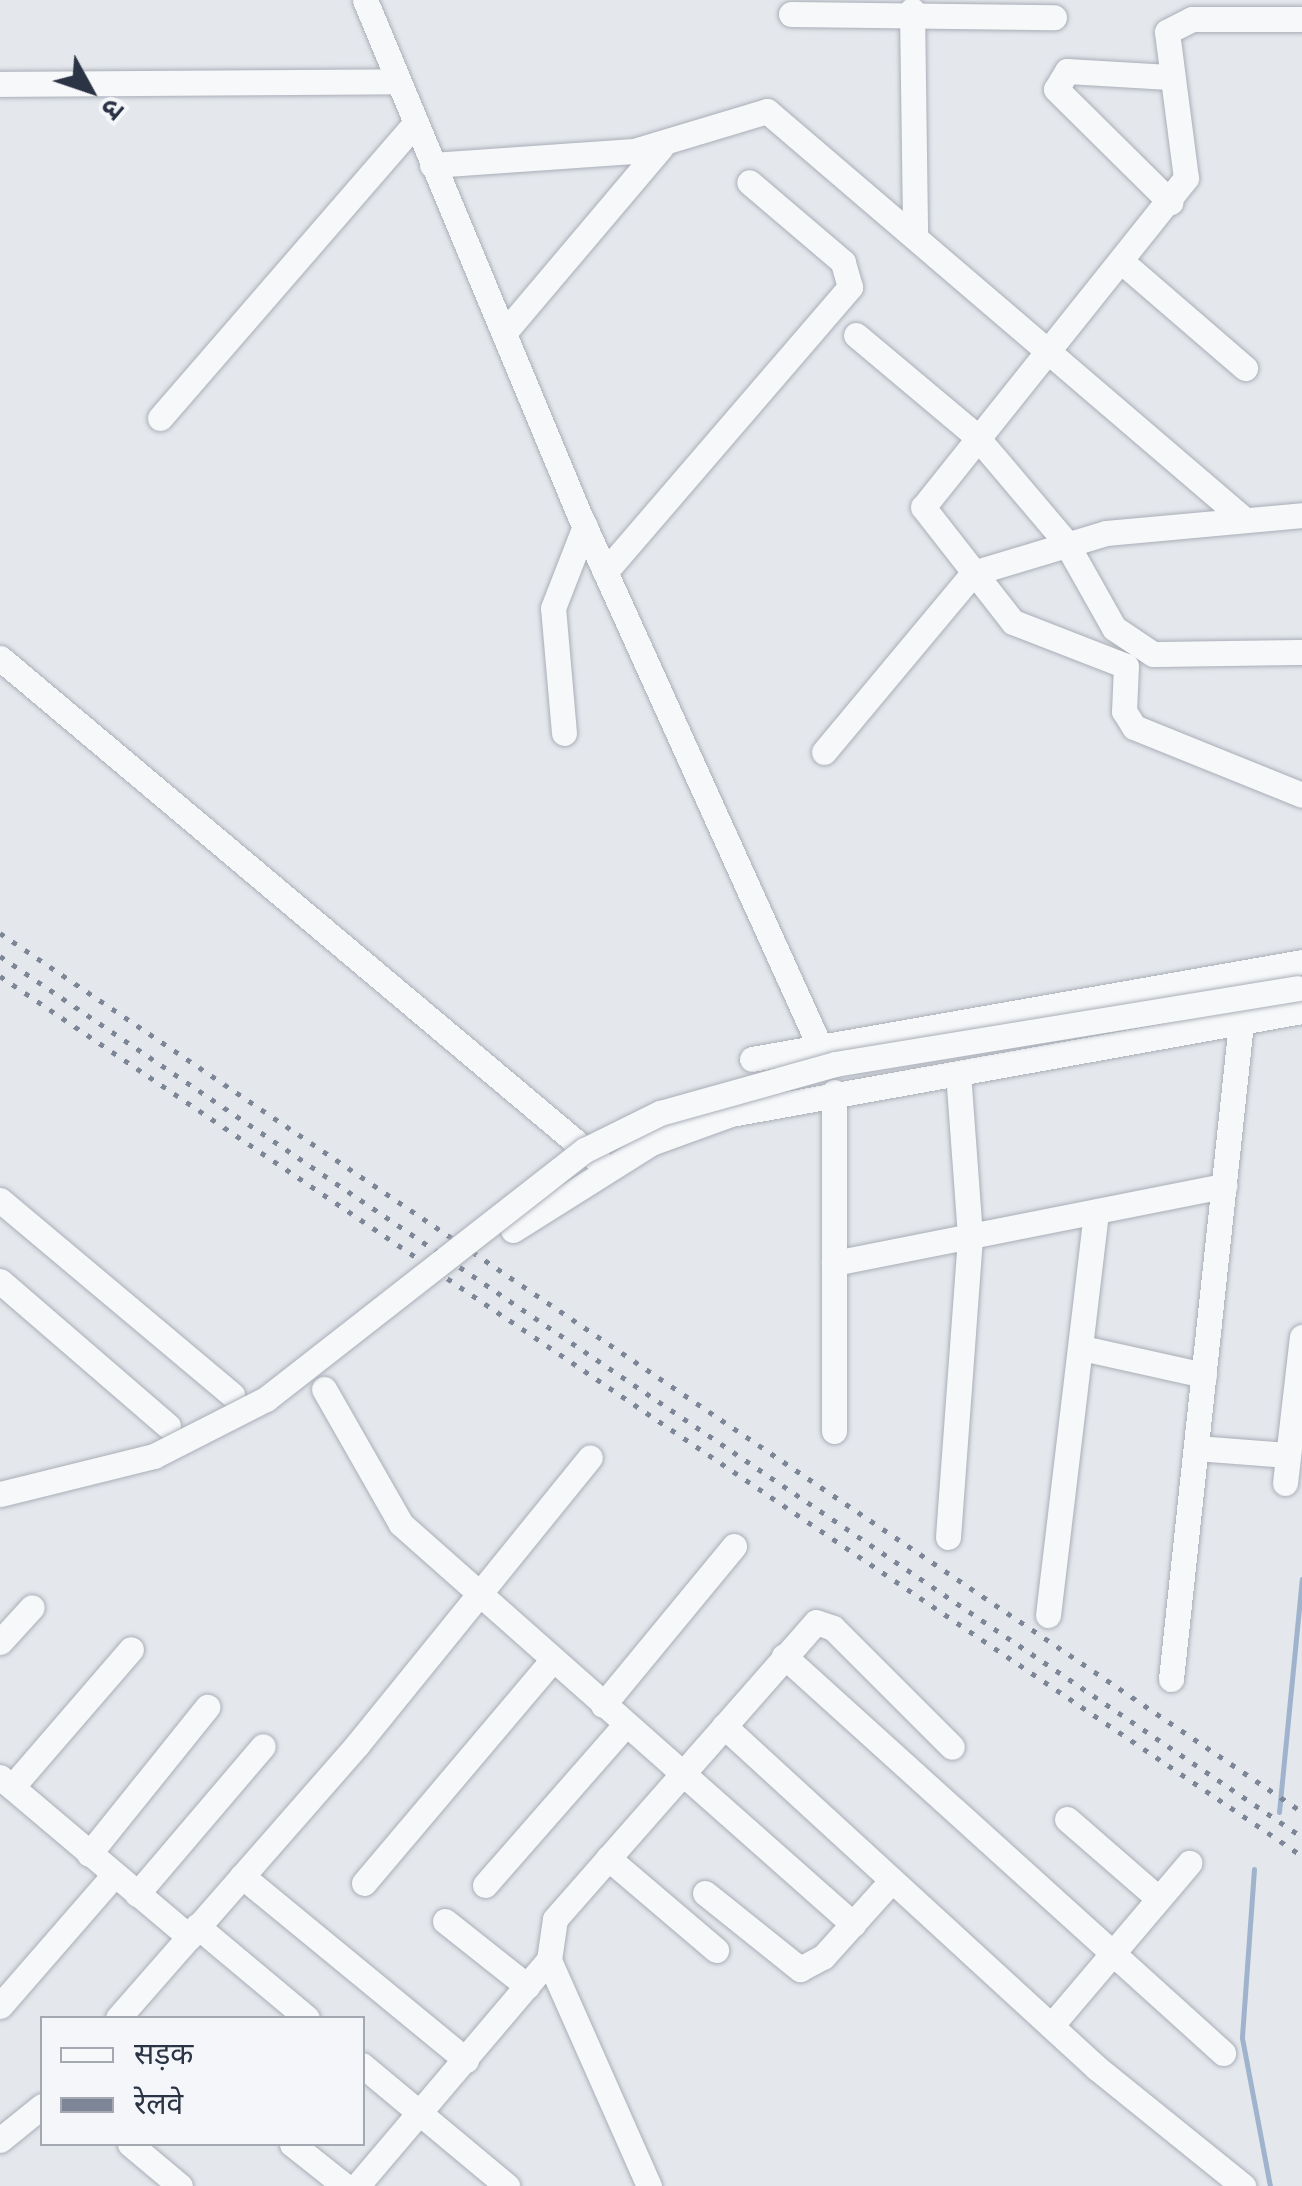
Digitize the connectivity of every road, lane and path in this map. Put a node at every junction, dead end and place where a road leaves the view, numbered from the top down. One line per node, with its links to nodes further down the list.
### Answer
1 (365, 0): 7 (street)
2 (912, 10): 3 (street); 4 (street); 14 (street)
3 (791, 14)
4 (1054, 17)
5 (1302, 19): 6 (street)
6 (1170, 77): 13 (street); 13 (street)
7 (398, 80): 8 (street); 9 (street)
8 (0, 84)
9 (415, 124): 11 (street); 20 (street)
10 (661, 147): 11 (street); 14 (street); 16 (street)
11 (432, 165): 16 (street)
12 (748, 182): 26 (street)
13 (1170, 202): 15 (street)
14 (915, 230): 18 (street)
15 (1120, 261): 18 (street); 19 (street)
16 (504, 333): 24 (street)
17 (856, 335): 21 (street)
18 (1048, 347): 21 (street); 23 (street)
19 (1246, 368)
20 (160, 418)
21 (975, 435): 25 (street); 27 (street)
22 (1302, 516): 23 (street)
23 (1245, 520): 25 (street)
24 (585, 526): 26 (street); 30 (street)
25 (1065, 542): 27 (street); 28 (street)
26 (605, 572): 36 (street)
27 (973, 573): 31 (street); 32 (street)
28 (1302, 652)
29 (0, 658): 40 (street)
30 (564, 734)
31 (824, 752)
32 (1302, 796)
33 (1302, 962): 36 (street)
34 (1301, 996): 35 (street); 59 (street, bridge)
35 (1241, 1022): 38 (street); 41 (street)
36 (820, 1047): 37 (street)
37 (752, 1059)
38 (958, 1074): 39 (street); 45 (street)
39 (834, 1092): 40 (street); 46 (street)
40 (606, 1168): 44 (street)
41 (1224, 1186): 43 (street); 50 (street)
42 (0, 1200): 52 (street)
43 (1096, 1212): 45 (street); 49 (street)
44 (514, 1230)
45 (970, 1236): 46 (street); 60 (street)
46 (834, 1264): 54 (street)
47 (0, 1281): 53 (street)
48 (1302, 1336): 56 (street)
49 (1082, 1348): 50 (street); 64 (street)
50 (1204, 1375): 55 (street)
51 (324, 1389): 62 (street)
52 (232, 1396)
53 (168, 1426)
54 (834, 1431)
55 (1196, 1448): 56 (street); 69 (street)
56 (1288, 1455): 58 (street)
57 (590, 1457): 62 (street)
58 (1285, 1483)
59 (0, 1494)
60 (948, 1537)
61 (734, 1546): 70 (street)
62 (479, 1599): 68 (street); 83 (street)
63 (32, 1607): 65 (street)
64 (1048, 1615)
65 (0, 1642)
66 (131, 1648): 77 (street)
67 (784, 1656): 73 (street); 75 (street); 94 (street)
68 (551, 1662): 70 (street); 85 (street)
69 (1171, 1679)
70 (602, 1705): 72 (street)
71 (207, 1707): 79 (street)
72 (626, 1724): 76 (street); 86 (street)
73 (724, 1726): 76 (street); 84 (street)
74 (263, 1746): 88 (street)
75 (952, 1747)
76 (683, 1772): 80 (street); 91 (street)
77 (6, 1782): 79 (street)
78 (1067, 1818): 89 (street)
79 (89, 1854): 82 (street)
80 (608, 1858): 93 (street); 95 (street)
81 (1189, 1863): 89 (street)
82 (114, 1875): 88 (street); 97 (street)
83 (242, 1876): 92 (street); 102 (street)
84 (892, 1880): 91 (street); 100 (street)
85 (364, 1883)
86 (486, 1886)
87 (705, 1893): 91 (street)
88 (137, 1894): 92 (street)
89 (1158, 1898): 94 (street)
90 (445, 1920): 96 (street)
91 (853, 1924)
92 (193, 1932): 98 (street); 99 (street)
93 (716, 1950)
94 (1110, 1953): 100 (street); 101 (street)
95 (549, 1960): 96 (street); 113 (street)
96 (527, 1986): 102 (street)
97 (0, 2006)
98 (120, 2016)
99 (305, 2016)
100 (1051, 2026): 114 (street)
101 (1223, 2053)
102 (466, 2060): 105 (street)
103 (365, 2066): 105 (street)
104 (40, 2108): 106 (street)
105 (421, 2113): 111 (street); 112 (street)
106 (0, 2140)
107 (132, 2146): 109 (street)
108 (295, 2146): 110 (street)
109 (180, 2186)
110 (345, 2186)
111 (357, 2186)
112 (507, 2186)
113 (649, 2186)
114 (1243, 2186)

